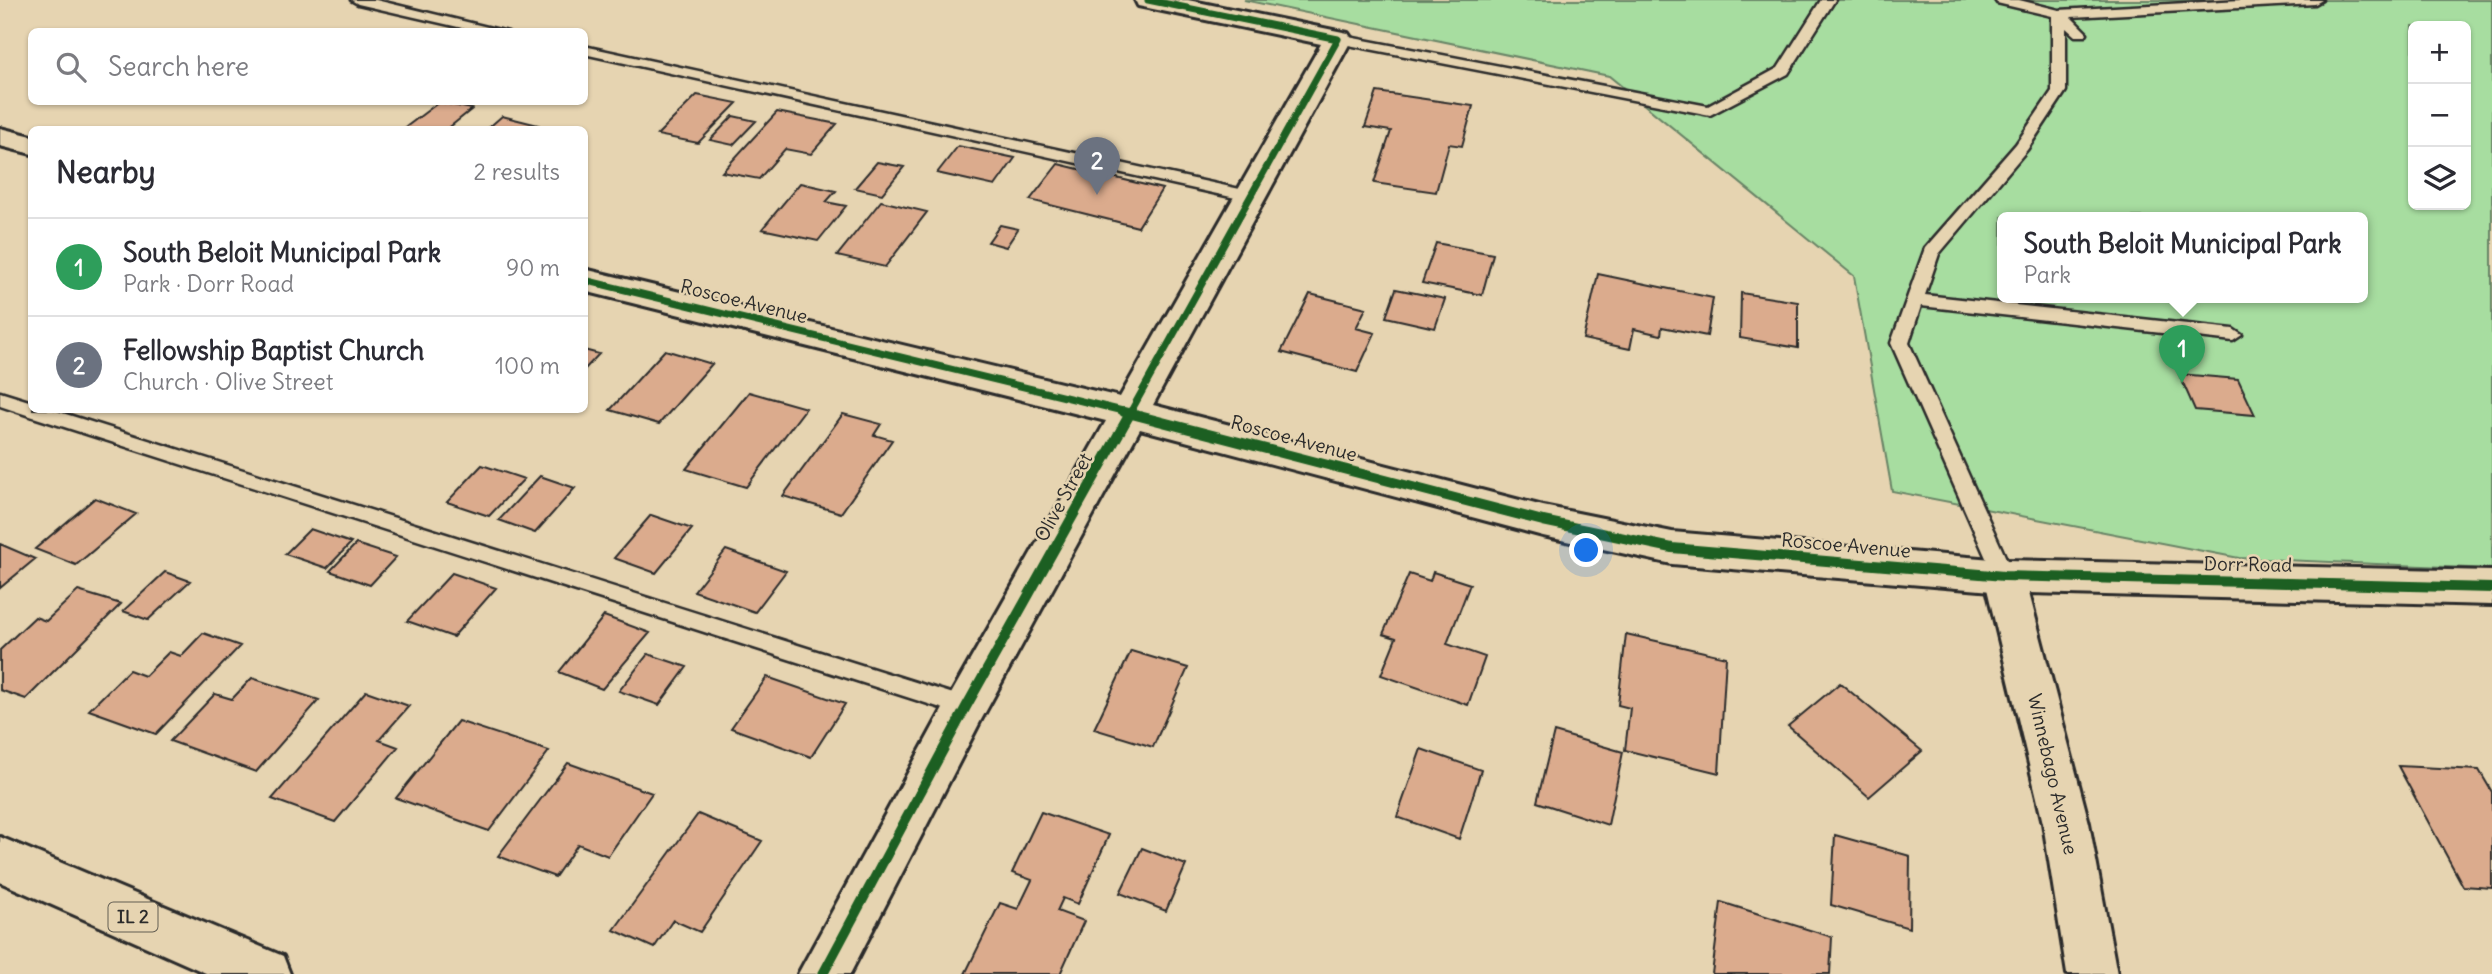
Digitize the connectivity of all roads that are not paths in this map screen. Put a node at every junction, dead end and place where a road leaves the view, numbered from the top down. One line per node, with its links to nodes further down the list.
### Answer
1 (358, 0): 7 (lane)
2 (1148, 0): 9 (street)
3 (1828, 0): 9 (lane)
4 (2002, 0): 6 (lane)
5 (2315, 0): 6 (lane)
6 (2059, 14): 8 (lane); 15 (lane)
7 (482, 28)
8 (2080, 33)
9 (1338, 39): 13 (street, Olive Street)
10 (588, 51): 13 (lane)
11 (0, 137): 12 (street)
12 (28, 144)
13 (1249, 196): 20 (street, Olive Street)
14 (588, 281): 20 (street, Roscoe Avenue)
15 (1915, 300): 16 (lane); 21 (lane)
16 (2233, 335)
17 (0, 399): 18 (lane)
18 (28, 408)
19 (45, 413): 23 (lane)
20 (1130, 413): 21 (street, Roscoe Avenue); 23 (street, Olive Street)
21 (2004, 576): 22 (street, Dorr Road); 27 (street, Winnebago Avenue)
22 (2492, 587)
23 (966, 707): 26 (street, Olive Street)
24 (0, 859): 25 (street, IL 2)
25 (265, 974)
26 (823, 974)
27 (2092, 974)

